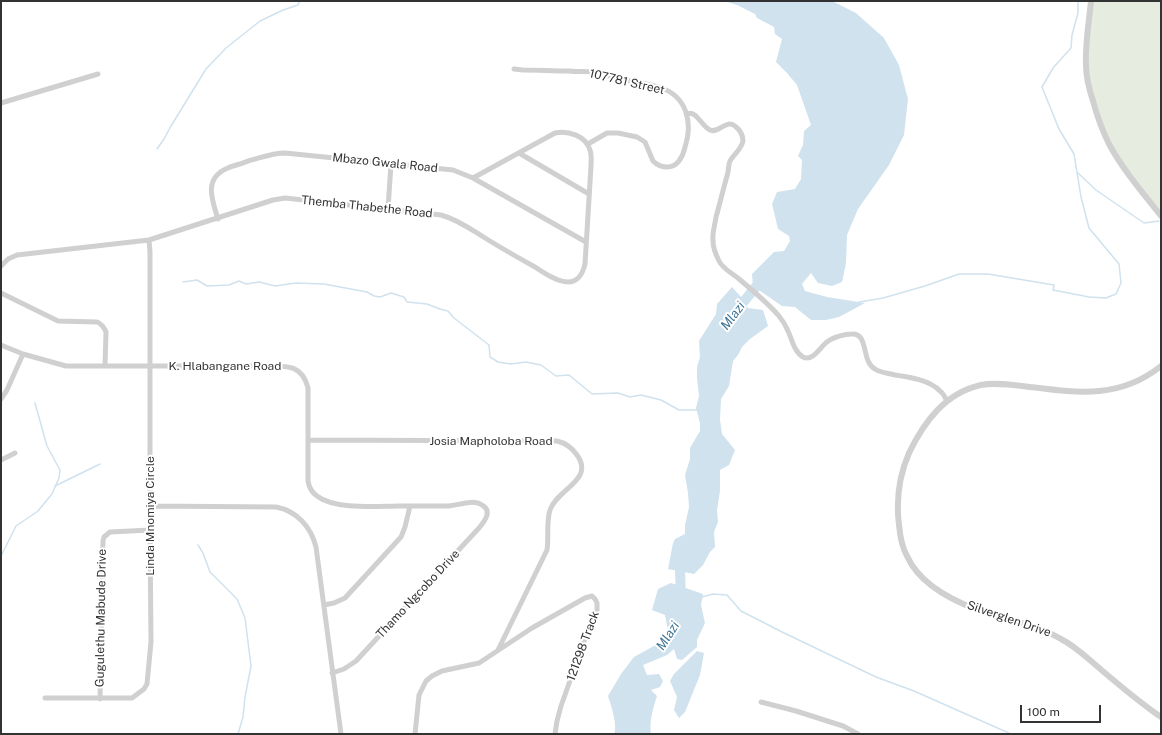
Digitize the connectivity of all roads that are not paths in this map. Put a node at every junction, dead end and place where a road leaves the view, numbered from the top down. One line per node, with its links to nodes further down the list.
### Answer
1 (1091, 1): 12 (street)
2 (514, 69): 5 (street, 107781 Street)
3 (98, 74): 4 (street)
4 (1, 103)
5 (687, 114): 6 (street, 107781 Street); 24 (street)
6 (588, 144): 7 (street); 10 (street, Themba Thabethe Road)
7 (519, 153): 9 (street); 10 (street)
8 (391, 164): 9 (street, Mbazo Gwala Road); 11 (street); 13 (street, Mbazo Gwala Road)
9 (473, 178): 15 (street, Mbazo Gwala Road)
10 (589, 194): 15 (street, Themba Thabethe Road)
11 (388, 209): 13 (street, Themba Thabethe Road); 15 (street, Themba Thabethe Road)
12 (1161, 216)
13 (218, 219): 14 (street, Themba Thabethe Road)
14 (149, 240): 16 (street, Themba Thabethe Road); 21 (street, Linda Mnomiya Circle)
15 (586, 242)
16 (1, 266)
17 (1, 293): 20 (street)
18 (1, 345): 19 (street, K. Hlabangane Road)
19 (23, 354): 20 (street, K. Hlabangane Road); 23 (street)
20 (105, 366): 21 (street, K. Hlabangane Road)
21 (150, 366): 25 (street, K. Hlabangane Road); 29 (street, Linda Mnomiya Circle)
22 (1161, 366): 24 (street, Silverglen Drive)
23 (1, 399)
24 (947, 401): 38 (street, Silverglen Drive)
25 (308, 440): 30 (street, K. Hlabangane Road); 33 (street, Josia Mapholoba Road)
26 (16, 454): 27 (street)
27 (1, 460)
28 (481, 504): 30 (street, K. Hlabangane Road); 34 (street, Thamo Ngcobo Drive)
29 (150, 506): 31 (street, Linda Mnomiya Circle); 32 (street)
30 (410, 506): 32 (street)
31 (150, 530): 36 (street, Linda Mnomiya Circle); 36 (street, Gugulethu Mabude Drive)
32 (324, 605): 34 (street)
33 (498, 650): 40 (street, Josia Mapholoba Road); 41 (street, 121298 Track)
34 (332, 673): 39 (street)
35 (45, 698): 36 (street, Linda Mnomiya Circle)
36 (100, 699)
37 (761, 702): 42 (street)
38 (1161, 717)
39 (341, 734)
40 (415, 734)
41 (555, 734)
42 (858, 734)

